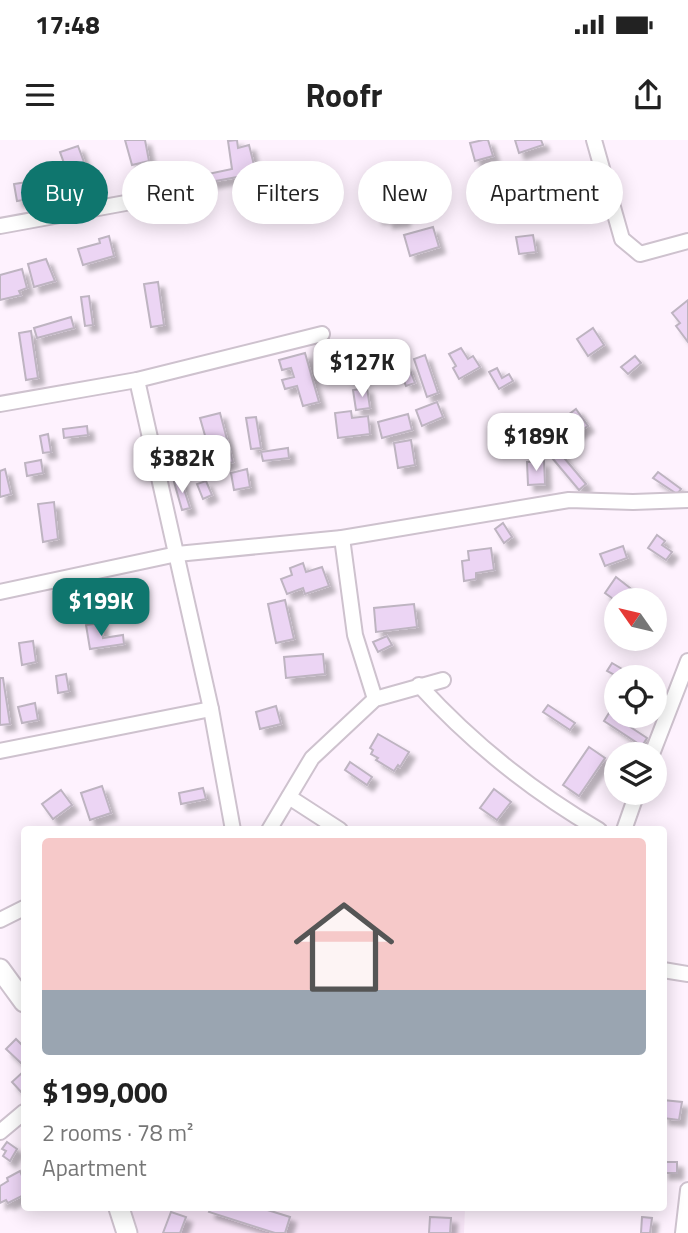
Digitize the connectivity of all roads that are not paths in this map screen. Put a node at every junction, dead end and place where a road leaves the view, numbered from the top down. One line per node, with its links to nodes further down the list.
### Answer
1 (594, 140): 4 (street)
2 (122, 204): 3 (street)
3 (0, 226)
4 (688, 241)
5 (322, 334): 6 (street)
6 (137, 380): 7 (street); 10 (street)
7 (0, 404)
8 (688, 500): 9 (street)
9 (342, 538): 10 (street); 15 (street)
10 (177, 554): 11 (street); 16 (street)
11 (0, 592)
12 (688, 662): 17 (street)
13 (443, 680): 14 (street)
14 (419, 685): 15 (street); 24 (street)
15 (375, 699): 19 (street)
16 (211, 709): 18 (street); 21 (street)
17 (657, 742)
18 (0, 751)
19 (289, 797): 22 (street); 23 (street)
20 (633, 805): 25 (street)
21 (232, 826)
22 (271, 826)
23 (334, 826)
24 (592, 826)
25 (625, 826)
26 (21, 910): 27 (street)
27 (0, 920)
28 (0, 969): 31 (street)
29 (667, 971): 30 (street)
30 (688, 974)
31 (21, 998)
32 (21, 1114): 33 (street)
33 (0, 1132)
34 (688, 1190): 37 (street)
35 (121, 1211): 36 (street)
36 (127, 1233)
37 (682, 1233)

